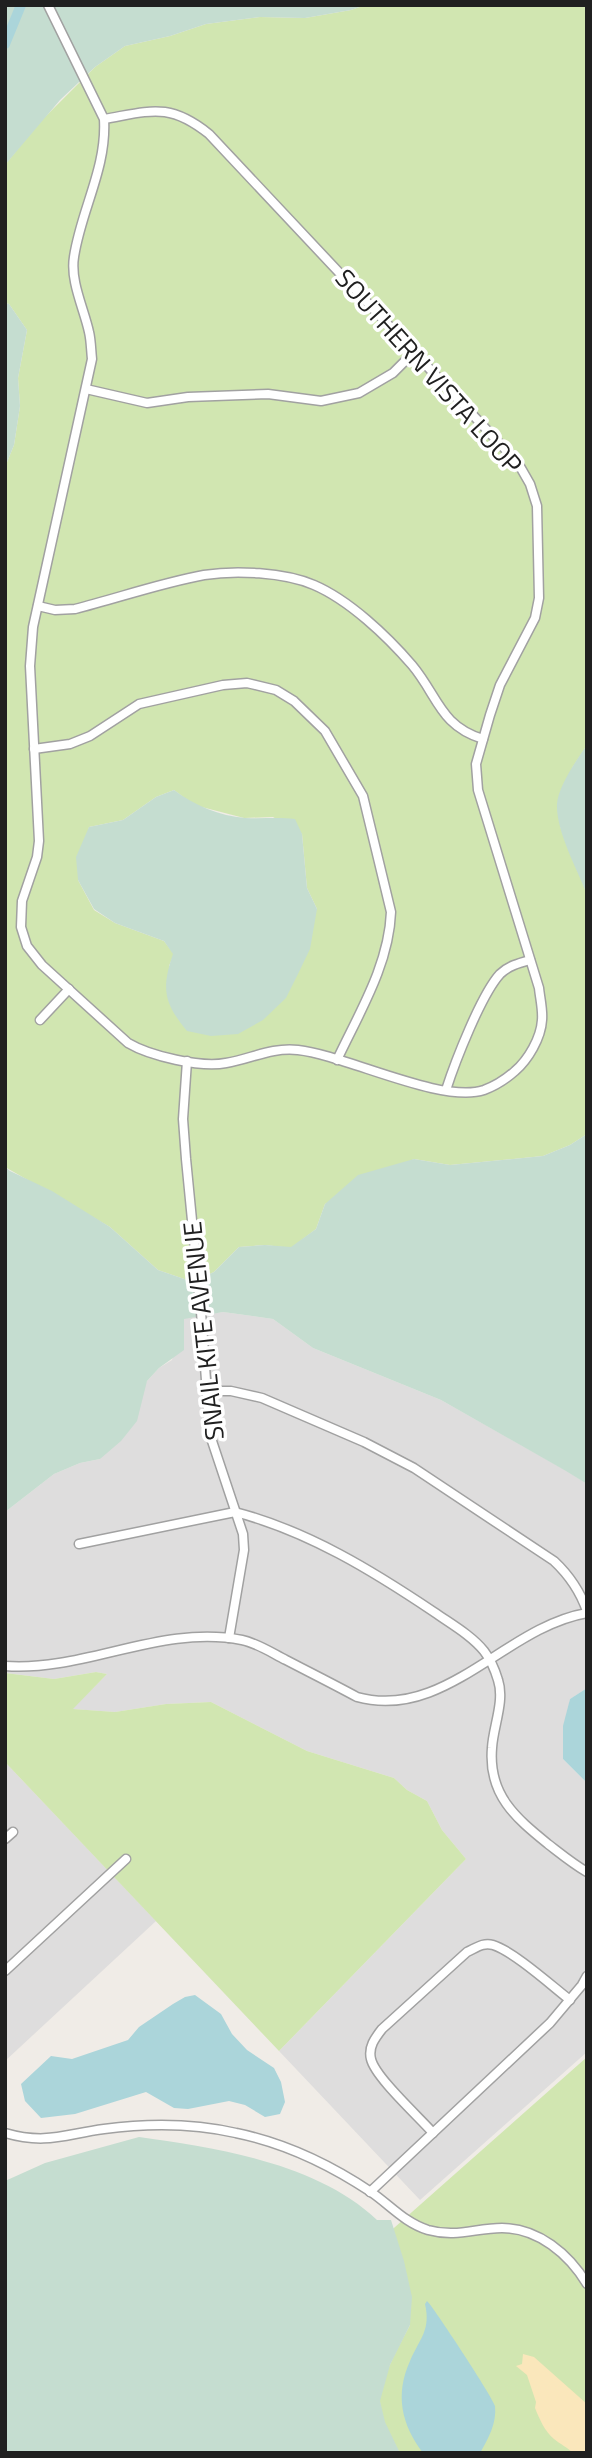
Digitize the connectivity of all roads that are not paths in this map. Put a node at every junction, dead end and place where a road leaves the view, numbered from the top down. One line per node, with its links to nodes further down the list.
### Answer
1 (48, 5): 2 (street, SOUTHERN VISTA LOOP)
2 (104, 120): 3 (street, SOUTHERN VISTA LOOP); 4 (street, SOUTHERN VISTA LOOP)
3 (414, 352): 4 (street); 6 (street, SOUTHERN VISTA LOOP)
4 (86, 388): 5 (street, SOUTHERN VISTA LOOP)
5 (38, 606): 6 (street); 7 (street, SOUTHERN VISTA LOOP)
6 (483, 740): 8 (street, SOUTHERN VISTA LOOP)
7 (34, 749): 9 (street, SOUTHERN VISTA LOOP); 12 (street)
8 (530, 960): 13 (street); 13 (street, SOUTHERN VISTA LOOP)
9 (69, 989): 10 (street); 11 (street, SOUTHERN VISTA LOOP)
10 (40, 1020)
11 (187, 1060): 12 (street, SOUTHERN VISTA LOOP); 14 (street, SNAIL KITE AVENUE)
12 (337, 1060): 13 (street, SOUTHERN VISTA LOOP)
13 (446, 1090)
14 (207, 1391): 15 (street, SNAIL KITE AVENUE); 17 (street)
15 (236, 1512): 16 (street); 18 (street, SNAIL KITE AVENUE); 19 (street)
16 (79, 1544)
17 (587, 1612): 19 (street)
18 (229, 1638): 19 (street); 20 (street)
19 (490, 1660): 24 (street)
20 (5, 1666)
21 (13, 1832): 22 (street)
22 (5, 1839)
23 (125, 1859): 25 (street)
24 (587, 1872)
25 (5, 1971)
26 (587, 1976): 27 (street)
27 (570, 2000): 29 (street); 29 (street)
28 (5, 2133): 30 (street)
29 (433, 2133): 30 (street)
30 (370, 2192): 31 (street)
31 (587, 2284)

